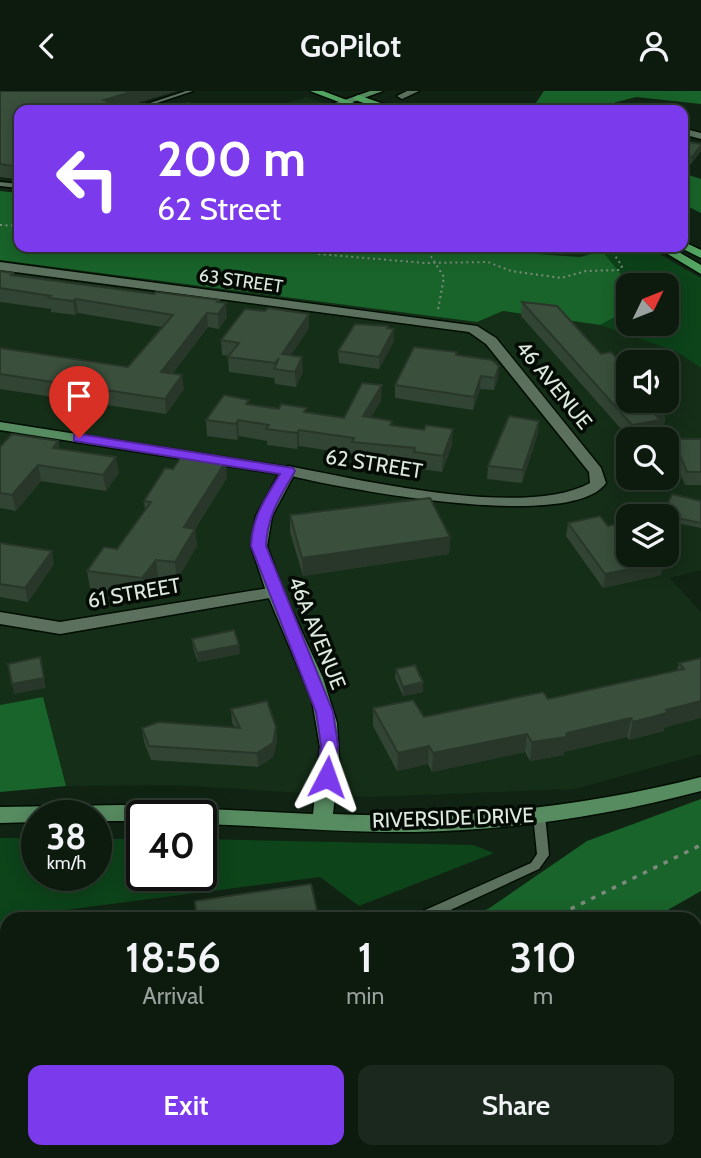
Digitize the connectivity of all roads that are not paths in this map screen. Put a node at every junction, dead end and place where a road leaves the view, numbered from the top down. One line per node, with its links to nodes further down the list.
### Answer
1 (191, 91): 9 (lane)
2 (314, 91): 8 (main road)
3 (338, 91): 7 (main road)
4 (377, 91): 7 (street)
5 (415, 91): 6 (street)
6 (402, 96)
7 (356, 98): 8 (street); 12 (main road)
8 (344, 101): 10 (lane); 11 (main road)
9 (148, 105)
10 (332, 105)
11 (355, 105)
12 (377, 105)
13 (670, 252): 15 (main road)
14 (0, 266): 16 (street, 63 STREET)
15 (701, 270)
16 (477, 331): 19 (street, 46 AVENUE)
17 (0, 426): 18 (street, 62 STREET)
18 (288, 471): 19 (street, 62 STREET); 20 (street, 46A AVENUE)
19 (534, 502)
20 (275, 592): 21 (street, 61 STREET); 27 (street, 46A AVENUE)
21 (0, 618)
22 (701, 784): 25 (street, RIVERSIDE DRIVE)
23 (126, 813): 24 (street)
24 (0, 815)
25 (539, 815): 27 (street, RIVERSIDE DRIVE); 28 (lane)
26 (217, 817): 27 (street, RIVERSIDE DRIVE)
27 (322, 820)
28 (433, 912)

